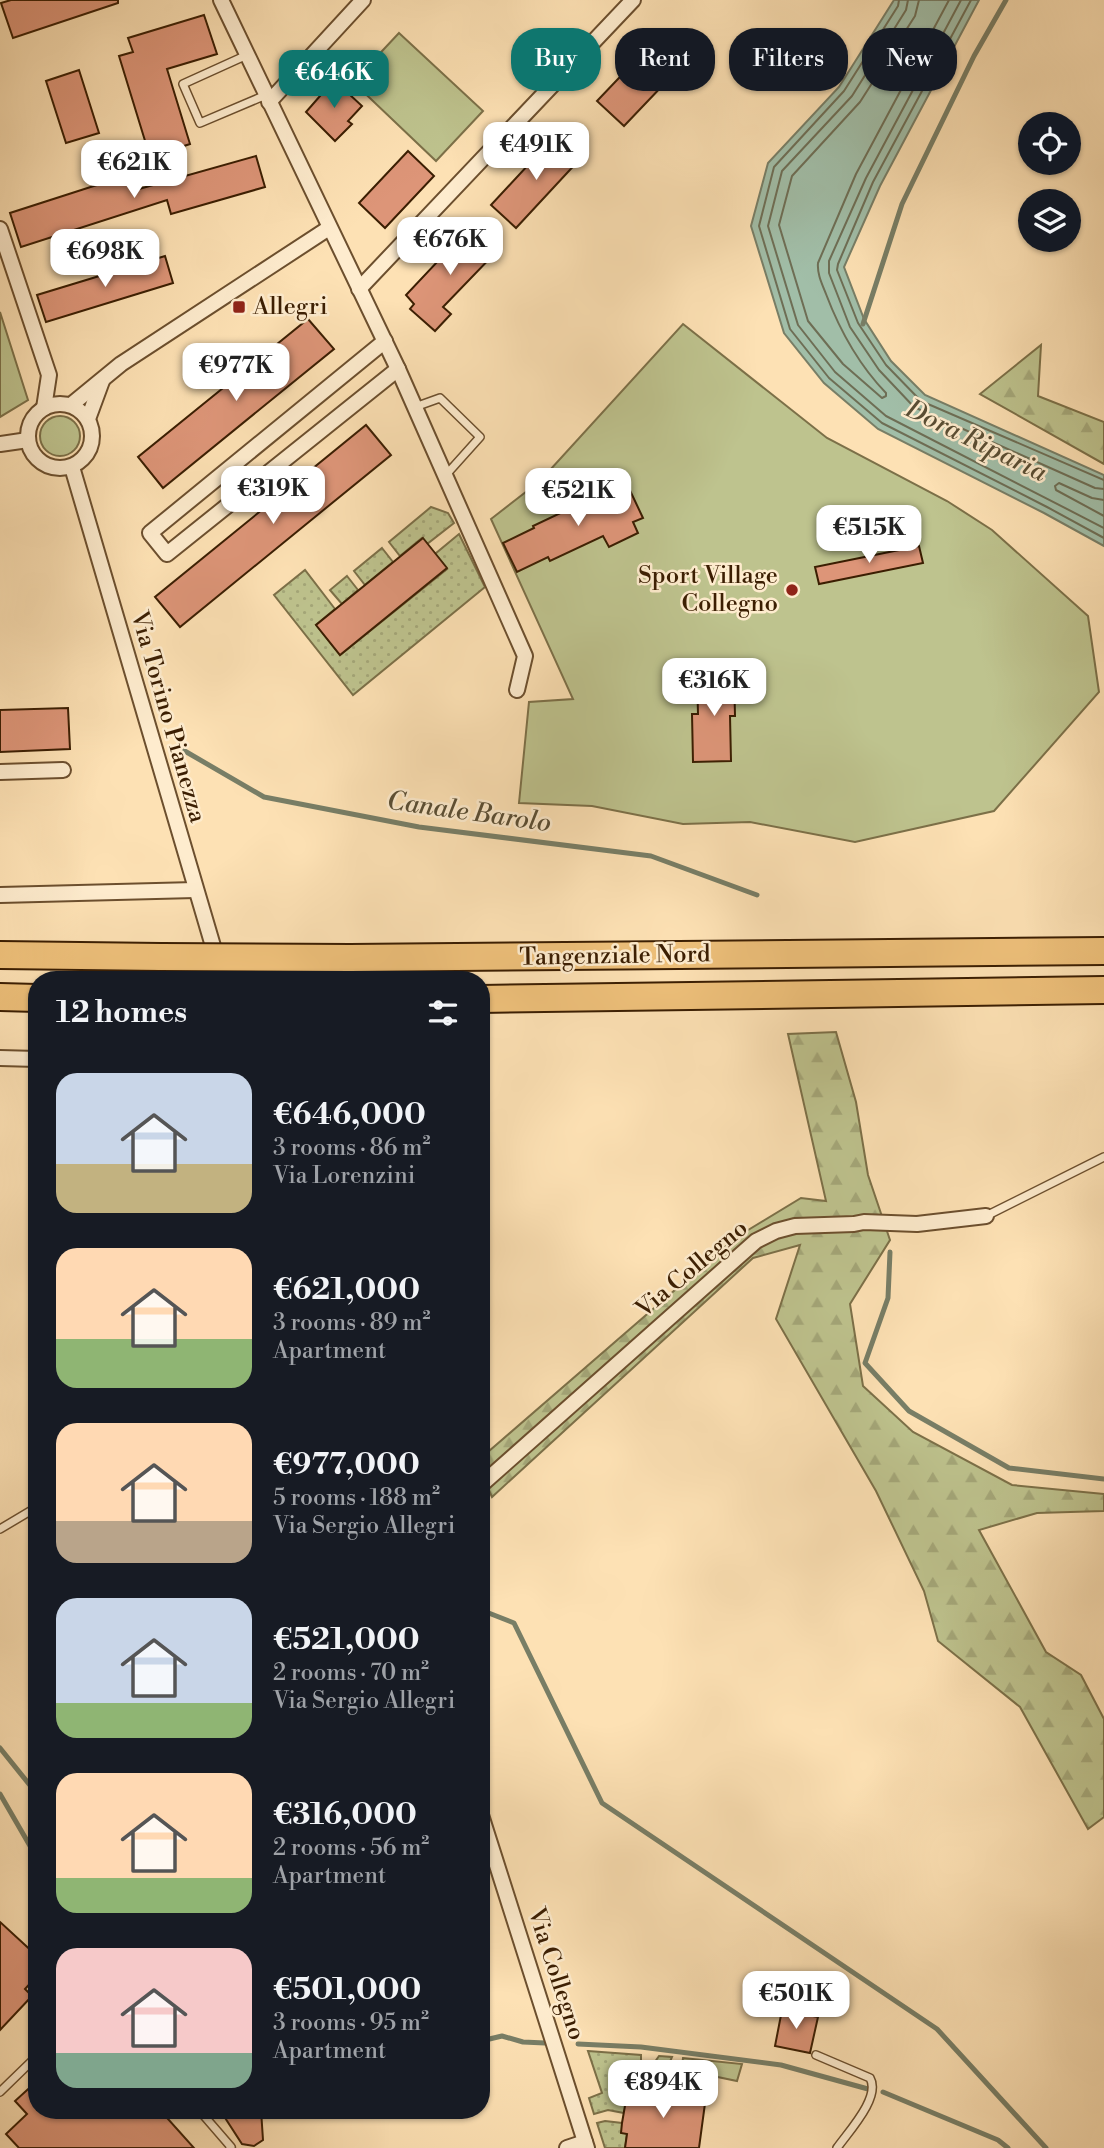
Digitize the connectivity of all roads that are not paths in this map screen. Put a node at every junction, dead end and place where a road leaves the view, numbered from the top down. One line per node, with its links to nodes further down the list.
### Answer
1 (220, 0): 4 (street)
2 (363, 0): 5 (street)
3 (633, 0): 8 (street)
4 (247, 55): 5 (street); 5 (lane)
5 (268, 98): 6 (street)
6 (329, 228): 8 (street); 11 (street)
7 (0, 229): 14 (street)
8 (359, 289): 9 (street)
9 (385, 341): 10 (street); 10 (street)
10 (398, 369): 13 (street)
11 (103, 379): 12 (street); 15 (street)
12 (71, 405): 14 (street); 15 (street)
13 (415, 407): 19 (street); 19 (lane)
14 (44, 408): 16 (street)
15 (88, 419): 18 (street)
16 (28, 440): 17 (street); 18 (street)
17 (0, 444)
18 (72, 467): 23 (street, Via Torino Pianezza)
19 (445, 476): 20 (street)
20 (517, 690)
21 (62, 770): 22 (street)
22 (0, 772)
23 (195, 890): 24 (street); 27 (street, Via Torino Pianezza)
24 (0, 895)
25 (1104, 951): 26 (highway, Tangenziale Nord, bridge)
26 (0, 955)
27 (220, 971)
28 (1104, 990): 31 (highway, Tangenziale Nord)
29 (0, 997): 30 (highway)
30 (28, 998)
31 (490, 999)
32 (0, 1058): 33 (street)
33 (28, 1059)
34 (1104, 1157): 35 (lane)
35 (986, 1216): 36 (street, Via Collegno)
36 (490, 1477)
37 (28, 1512): 38 (lane)
38 (0, 1528)
39 (490, 1847): 44 (street, Via Collegno)
40 (816, 2055): 47 (lane)
41 (28, 2065): 42 (lane)
42 (0, 2092)
43 (207, 2119): 45 (lane)
44 (586, 2145): 46 (street)
45 (231, 2147)
46 (567, 2148)
47 (837, 2148)

